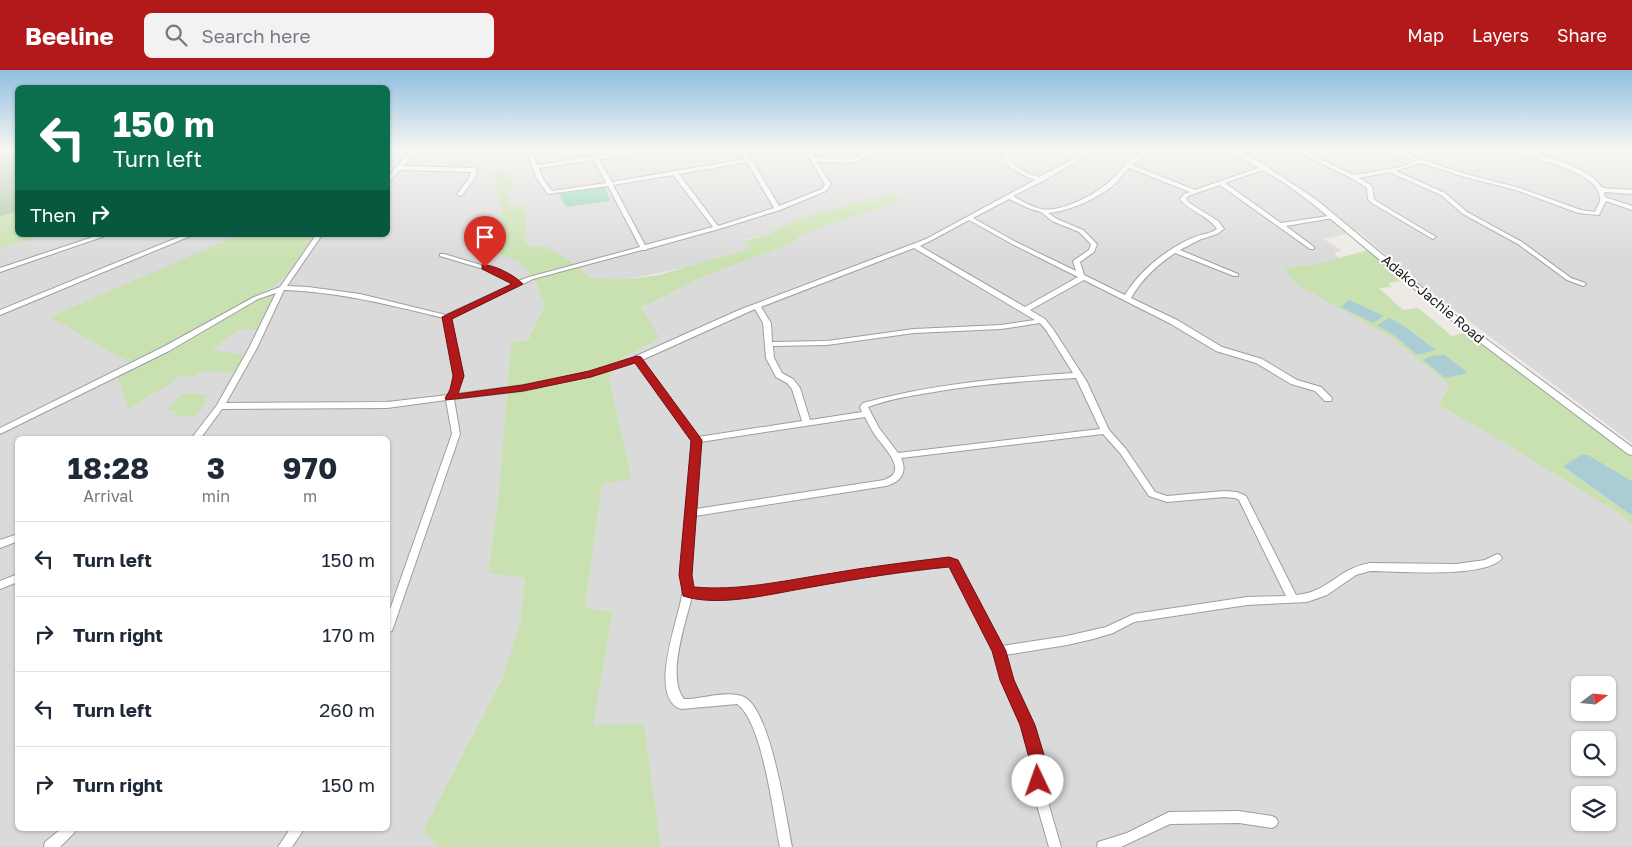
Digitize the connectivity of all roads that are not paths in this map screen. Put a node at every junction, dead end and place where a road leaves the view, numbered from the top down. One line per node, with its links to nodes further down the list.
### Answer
1 (466, 186): 21 (street)
2 (545, 186): 3 (street)
3 (595, 186)
4 (611, 186): 39 (street)
5 (685, 186): 30 (street)
6 (765, 186): 25 (street)
7 (827, 186): 25 (street)
8 (1028, 186): 22 (street)
9 (1107, 186): 26 (street)
10 (1181, 186): 19 (street)
11 (1212, 186): 19 (street)
12 (1225, 186): 29 (street)
13 (1294, 186): 27 (street, Adako-Jachie Road)
14 (1369, 186): 35 (street)
15 (1426, 186): 46 (street)
16 (1509, 186): 23 (street)
17 (1598, 186): 18 (street)
18 (1601, 190): 20 (street); 23 (street)
19 (1196, 192): 40 (street)
20 (1632, 192)
21 (460, 194)
22 (1008, 196): 26 (street); 28 (street)
23 (1605, 199): 24 (street)
24 (1632, 208)
25 (778, 209): 30 (street)
26 (1043, 211): 43 (street)
27 (1333, 216): 29 (street); 66 (street, Adako-Jachie Road)
28 (969, 218): 37 (street); 43 (street)
29 (1282, 225): 38 (street)
30 (717, 228): 39 (street)
31 (99, 237): 42 (street)
32 (172, 237): 36 (street)
33 (185, 237): 36 (street)
34 (318, 237): 47 (street)
35 (1433, 237)
36 (176, 241): 51 (street)
37 (914, 245): 49 (street); 50 (street)
38 (1312, 248)
39 (644, 249): 45 (street)
40 (1176, 251): 44 (street); 48 (street)
41 (442, 255): 45 (street)
42 (0, 270)
43 (1082, 276): 48 (street); 50 (street)
44 (1236, 276)
45 (518, 284): 52 (street)
46 (1584, 284)
47 (282, 288): 52 (street); 59 (street); 62 (street)
48 (1127, 298): 58 (street)
49 (757, 306): 54 (street); 55 (street)
50 (1025, 310): 53 (street)
51 (0, 313)
52 (447, 317): 57 (street)
53 (1042, 321): 54 (street); 56 (street)
54 (768, 344): 61 (street)
55 (637, 359): 57 (street); 65 (street)
56 (1078, 374): 60 (street); 63 (street)
57 (450, 398): 59 (street); 76 (street)
58 (1328, 399)
59 (220, 406): 64 (street)
60 (867, 414): 61 (street); 67 (street)
61 (807, 424): 65 (street)
62 (0, 431)
63 (1105, 431): 67 (street); 75 (street)
64 (197, 436)
65 (696, 440): 68 (street)
66 (1632, 452)
67 (896, 456): 68 (street)
68 (690, 513): 74 (street)
69 (15, 538): 70 (street)
70 (0, 544)
71 (1497, 558): 75 (street)
72 (15, 579): 73 (street)
73 (0, 585)
74 (687, 592): 77 (street); 83 (street)
75 (1292, 598): 77 (street)
76 (390, 622)
77 (999, 651): 84 (street)
78 (1272, 822): 85 (street)
79 (68, 831): 81 (street)
80 (296, 831): 82 (street)
81 (50, 847)
82 (284, 847)
83 (786, 847)
84 (1055, 847)
85 (1103, 847)

